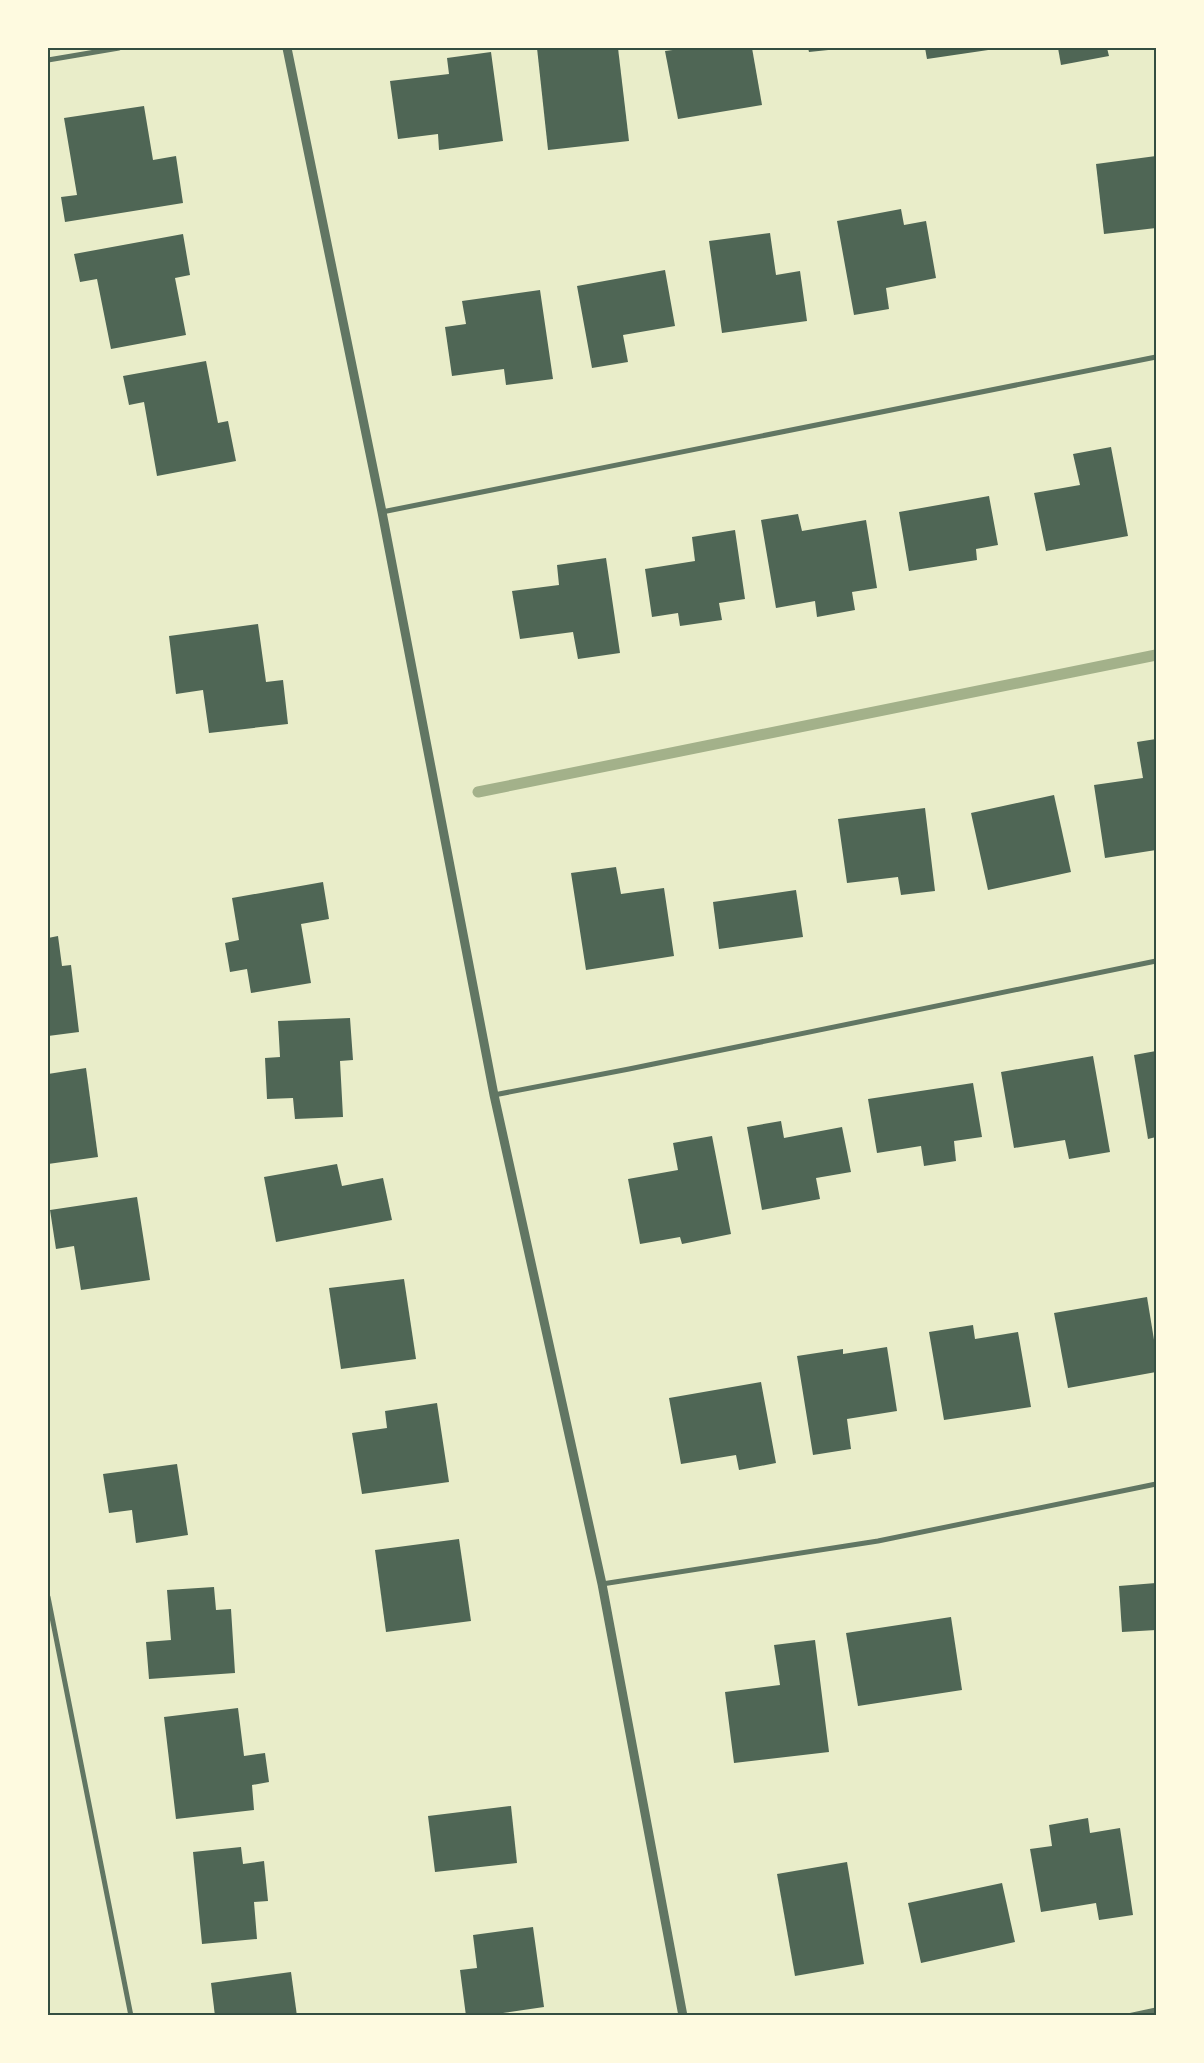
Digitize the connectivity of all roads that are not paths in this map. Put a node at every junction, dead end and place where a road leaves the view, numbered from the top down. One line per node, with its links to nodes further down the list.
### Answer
1 (119, 48): 3 (street)
2 (287, 48): 5 (street)
3 (48, 60)
4 (1156, 357): 5 (street)
5 (382, 512): 7 (street)
6 (1156, 961): 7 (street)
7 (494, 1095): 9 (street)
8 (1156, 1484): 9 (street)
9 (602, 1584): 13 (street)
10 (48, 1597): 12 (street)
11 (1156, 2010): 14 (street)
12 (131, 2016)
13 (683, 2016)
14 (1128, 2016)

